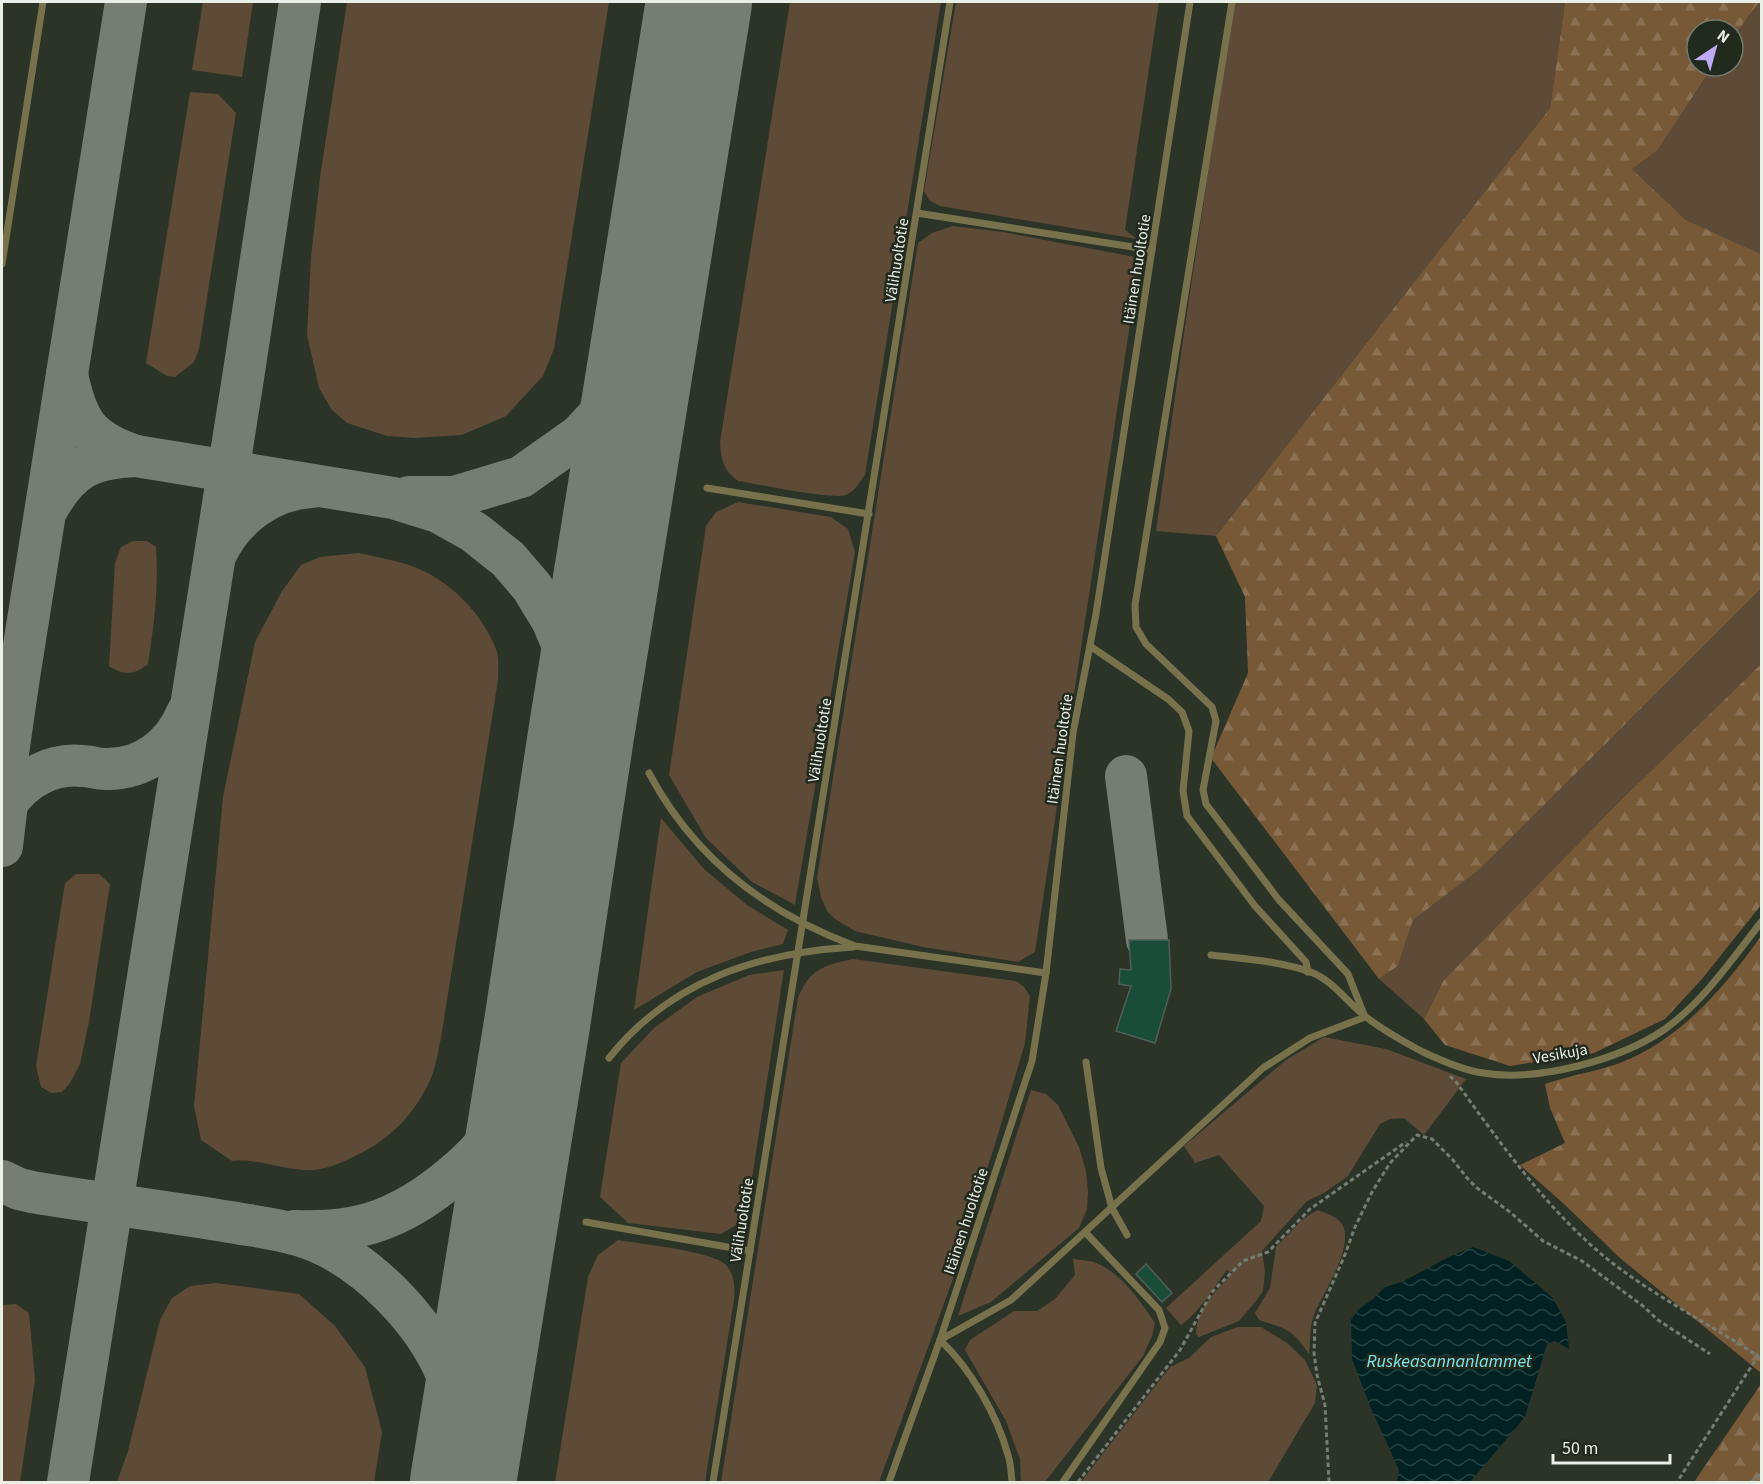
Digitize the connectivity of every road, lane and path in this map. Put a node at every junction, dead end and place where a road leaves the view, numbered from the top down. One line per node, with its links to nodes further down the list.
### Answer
1 (43, 2): 7 (lane)
2 (950, 2): 5 (lane, Välihuoltotie)
3 (1190, 2): 6 (lane, Itäinen huoltotie)
4 (1232, 2): 19 (lane)
5 (917, 213): 6 (lane); 9 (lane, Välihuoltotie)
6 (1152, 250): 10 (lane, Itäinen huoltotie)
7 (2, 264)
8 (706, 488): 9 (lane)
9 (869, 514): 13 (lane, Välihuoltotie)
10 (1090, 646): 17 (lane); 18 (lane, Itäinen huoltotie)
11 (649, 773): 13 (lane)
12 (1761, 921): 19 (lane, Vesikuja)
13 (803, 923): 14 (lane); 15 (lane, Välihuoltotie)
14 (855, 946): 15 (lane); 18 (lane)
15 (799, 953): 20 (lane); 28 (lane, Välihuoltotie)
16 (1211, 955): 17 (lane)
17 (1308, 972): 19 (lane, Vesikuja)
18 (1046, 973): 29 (lane, Itäinen huoltotie)
19 (1365, 1017): 24 (lane)
20 (609, 1058)
21 (1086, 1062): 24 (lane)
22 (1448, 1075): 31 (path)
23 (1417, 1135): 30 (path); 37 (path); 38 (path)
24 (1112, 1208): 26 (lane); 27 (lane)
25 (586, 1222): 28 (lane)
26 (1085, 1232): 29 (lane); 36 (lane)
27 (1127, 1235)
28 (750, 1251): 33 (lane, Välihuoltotie)
29 (940, 1340): 34 (lane, Itäinen huoltotie); 35 (lane)
30 (1710, 1354)
31 (1760, 1357): 39 (path)
32 (1761, 1473): 40 (path)
33 (713, 1482)
34 (889, 1482)
35 (1012, 1482)
36 (1063, 1482)
37 (1078, 1482)
38 (1329, 1482)
39 (1677, 1482)
40 (1751, 1482)

